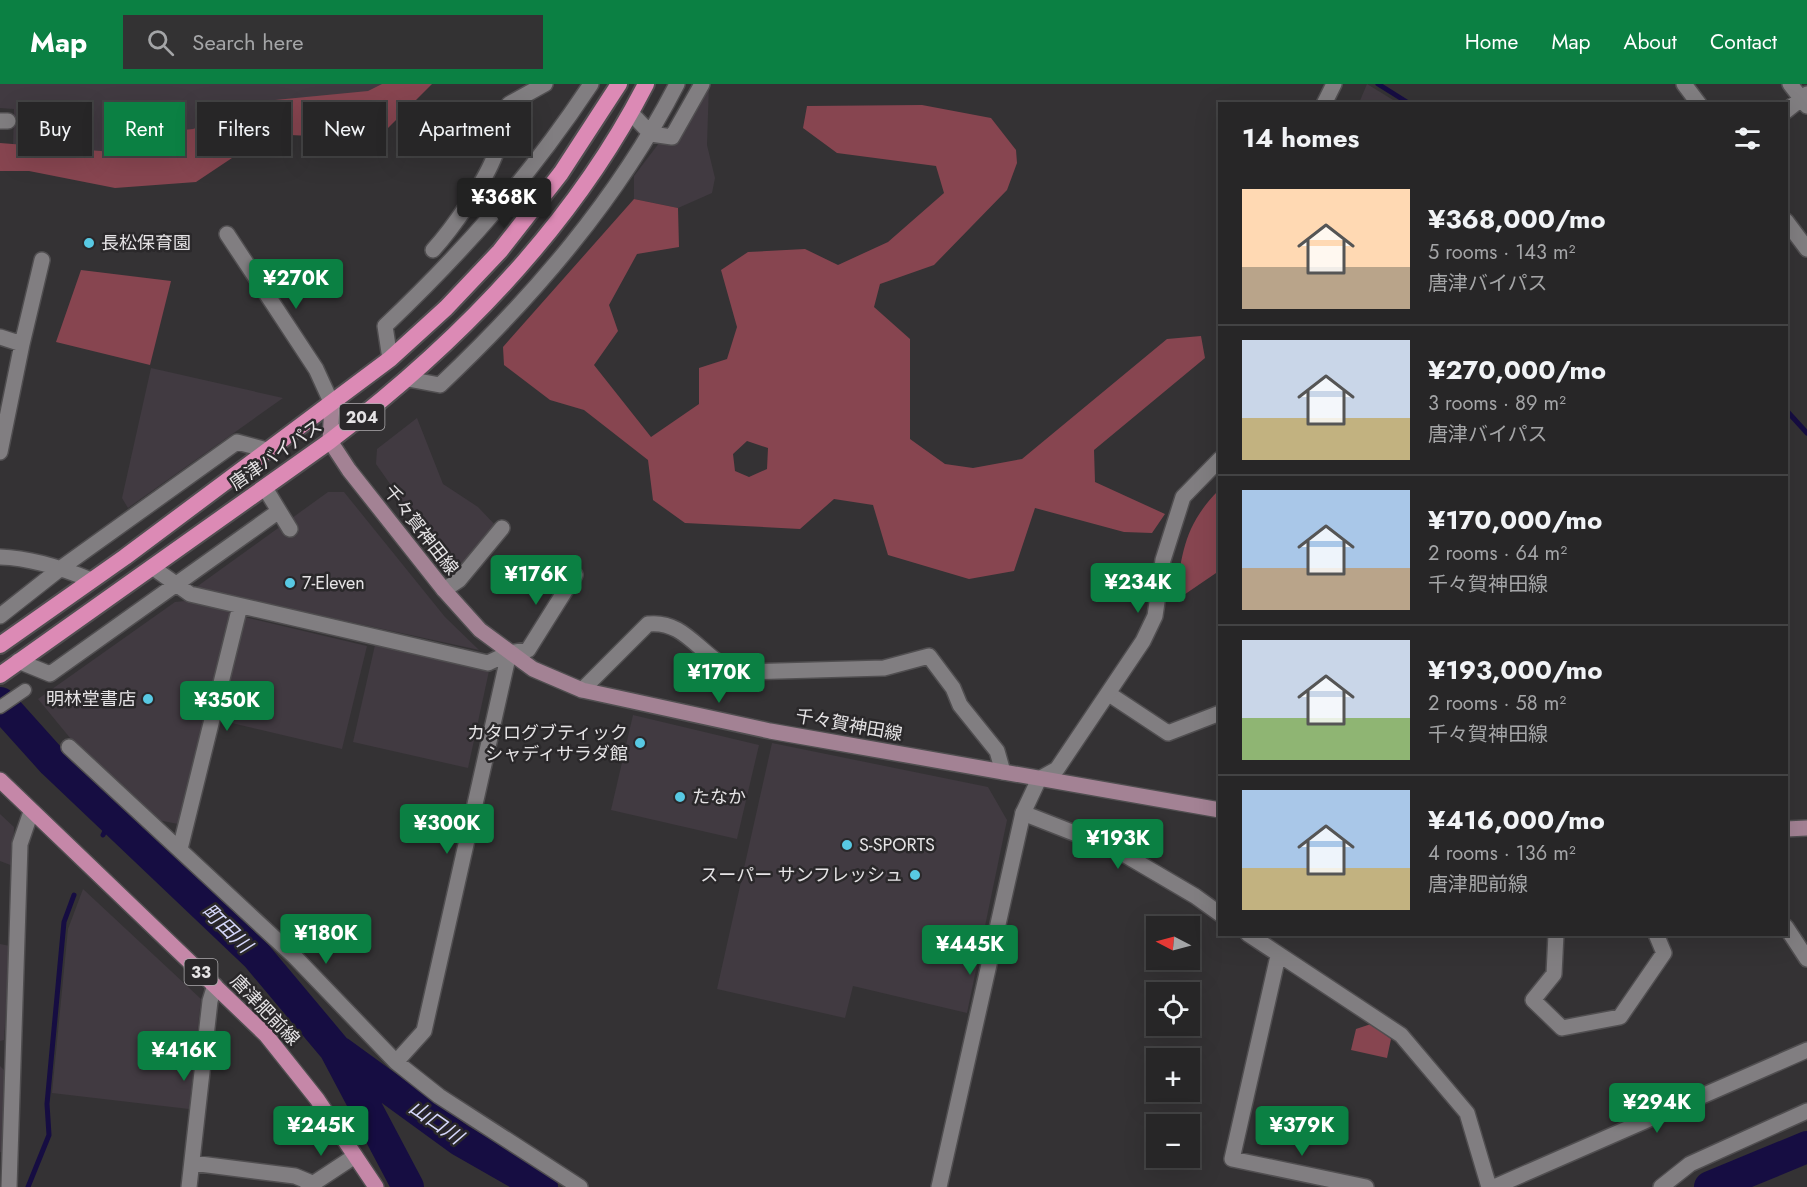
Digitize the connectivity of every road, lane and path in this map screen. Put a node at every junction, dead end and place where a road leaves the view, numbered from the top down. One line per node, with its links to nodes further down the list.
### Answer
1 (545, 84): 19 (street)
2 (591, 84): 23 (street)
3 (619, 84): 23 (highway, 唐津バイパス / 204)
4 (646, 84): 14 (highway, 唐津バイパス / 204)
5 (677, 84): 15 (street)
6 (702, 84): 15 (street)
7 (1334, 84): 11 (street)
8 (1684, 84): 12 (street)
9 (1790, 84): 10 (street)
10 (1805, 100): 13 (street)
11 (1325, 102)
12 (1698, 102)
13 (1788, 110)
14 (631, 113): 15 (street); 24 (highway, 唐津バイパス / 204)
15 (651, 134): 24 (street)
16 (1788, 224): 18 (street)
17 (226, 234): 25 (street)
18 (1807, 249)
19 (433, 250)
20 (42, 260): 22 (street)
21 (0, 337): 22 (street)
22 (22, 344): 28 (street)
23 (390, 359): 25 (highway, 唐津バイパス / 204)
24 (408, 379): 26 (highway, 唐津バイパス / 204)
25 (332, 404): 26 (main road); 27 (highway, 唐津バイパス / 204)
26 (330, 441): 30 (highway, 唐津バイパス / 204); 40 (main road, 千々賀神田線)
27 (267, 450): 36 (street); 38 (highway, 唐津バイパス / 204)
28 (0, 452)
29 (1218, 461): 49 (street)
30 (265, 488): 31 (street); 35 (highway, 唐津バイパス / 204)
31 (279, 511): 33 (street); 39 (street)
32 (502, 528): 40 (street)
33 (290, 529)
34 (0, 557): 36 (street)
35 (152, 567): 39 (street); 45 (highway, 唐津バイパス / 204)
36 (61, 568): 38 (street); 42 (street)
37 (575, 575): 44 (street)
38 (91, 580): 43 (highway, 唐津バイパス / 204)
39 (174, 585): 41 (street); 45 (street)
40 (444, 590): 44 (main road, 千々賀神田線)
41 (240, 606): 44 (street); 61 (street)
42 (0, 616)
43 (2, 639)
44 (509, 653): 48 (main road, 千々賀神田線); 72 (street)
45 (18, 661): 46 (highway, 唐津バイパス / 204)
46 (2, 673)
47 (25, 690): 50 (street)
48 (582, 690): 53 (main road, 千々賀神田線); 53 (street)
49 (1109, 694): 51 (street); 54 (street)
50 (0, 707)
51 (1218, 714)
52 (69, 747): 61 (street)
53 (1003, 772): 54 (main road, 千々賀神田線)
54 (1039, 779): 56 (main road, 千々賀神田線); 58 (street)
55 (0, 780): 57 (main road, 唐津肥前線 / 33)
56 (1218, 810)
57 (31, 812): 69 (main road, 唐津肥前線 / 33); 71 (street)
58 (1023, 813): 62 (street); 81 (street)
59 (1807, 828): 60 (main road)
60 (1788, 829)
61 (180, 849): 72 (street)
62 (1218, 913)
63 (1788, 930): 68 (street)
64 (1251, 936): 67 (street)
65 (1556, 936): 66 (street)
66 (1657, 936)
67 (1278, 956): 82 (street); 83 (street)
68 (1807, 959)
69 (215, 985): 74 (main road, 唐津肥前線 / 33); 75 (street)
70 (1807, 1050): 84 (street)
71 (6, 1056): 77 (street)
72 (396, 1062): 80 (street)
73 (1807, 1111): 85 (street)
74 (355, 1156): 76 (street); 79 (main road, 唐津肥前線 / 33)
75 (192, 1163): 76 (street); 78 (street)
76 (310, 1185)
77 (9, 1187)
78 (189, 1187)
79 (376, 1187)
80 (580, 1187)
81 (939, 1187)
82 (1366, 1187)
83 (1489, 1187)
84 (1494, 1187)
85 (1661, 1187)

